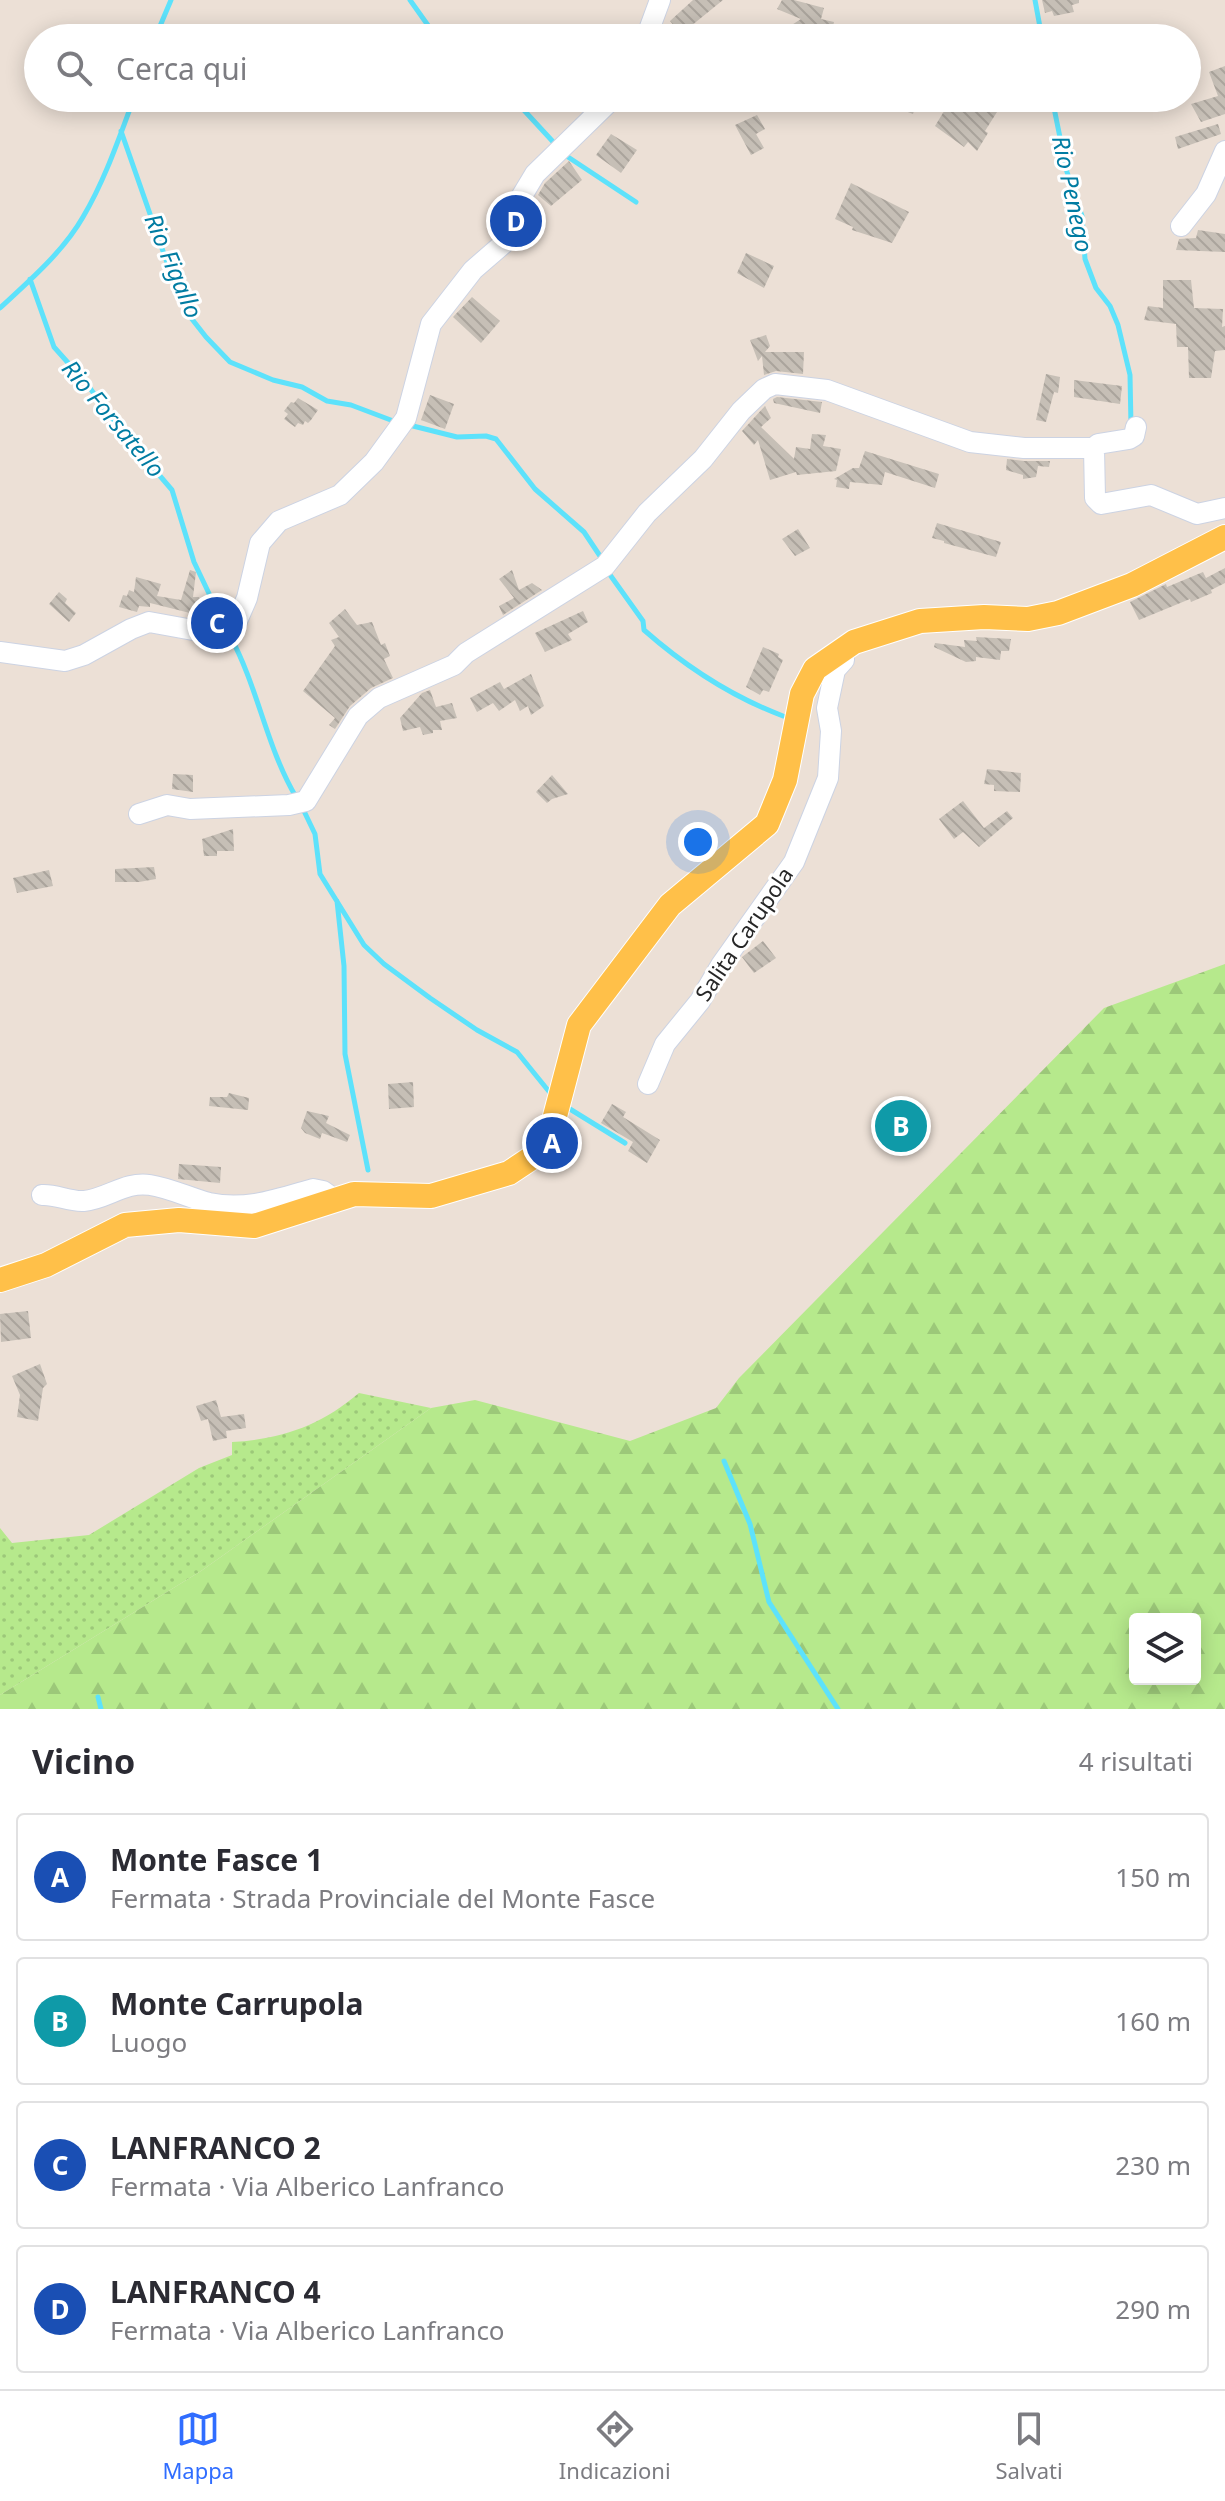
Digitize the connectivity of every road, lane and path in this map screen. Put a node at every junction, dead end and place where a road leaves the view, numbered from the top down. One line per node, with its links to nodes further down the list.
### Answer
1 (660, 0): 2 (street)
2 (651, 24)
3 (599, 112): 11 (street)
4 (1225, 151): 5 (street)
5 (1181, 226)
6 (1136, 427): 7 (street)
7 (1094, 448): 8 (street); 12 (street)
8 (1225, 508)
9 (1225, 537): 10 (main road)
10 (843, 649): 13 (street, Salita Carupola); 15 (main road)
11 (0, 652)
12 (139, 814)
13 (648, 1084)
14 (42, 1195): 15 (street)
15 (333, 1198): 16 (main road)
16 (0, 1280)

